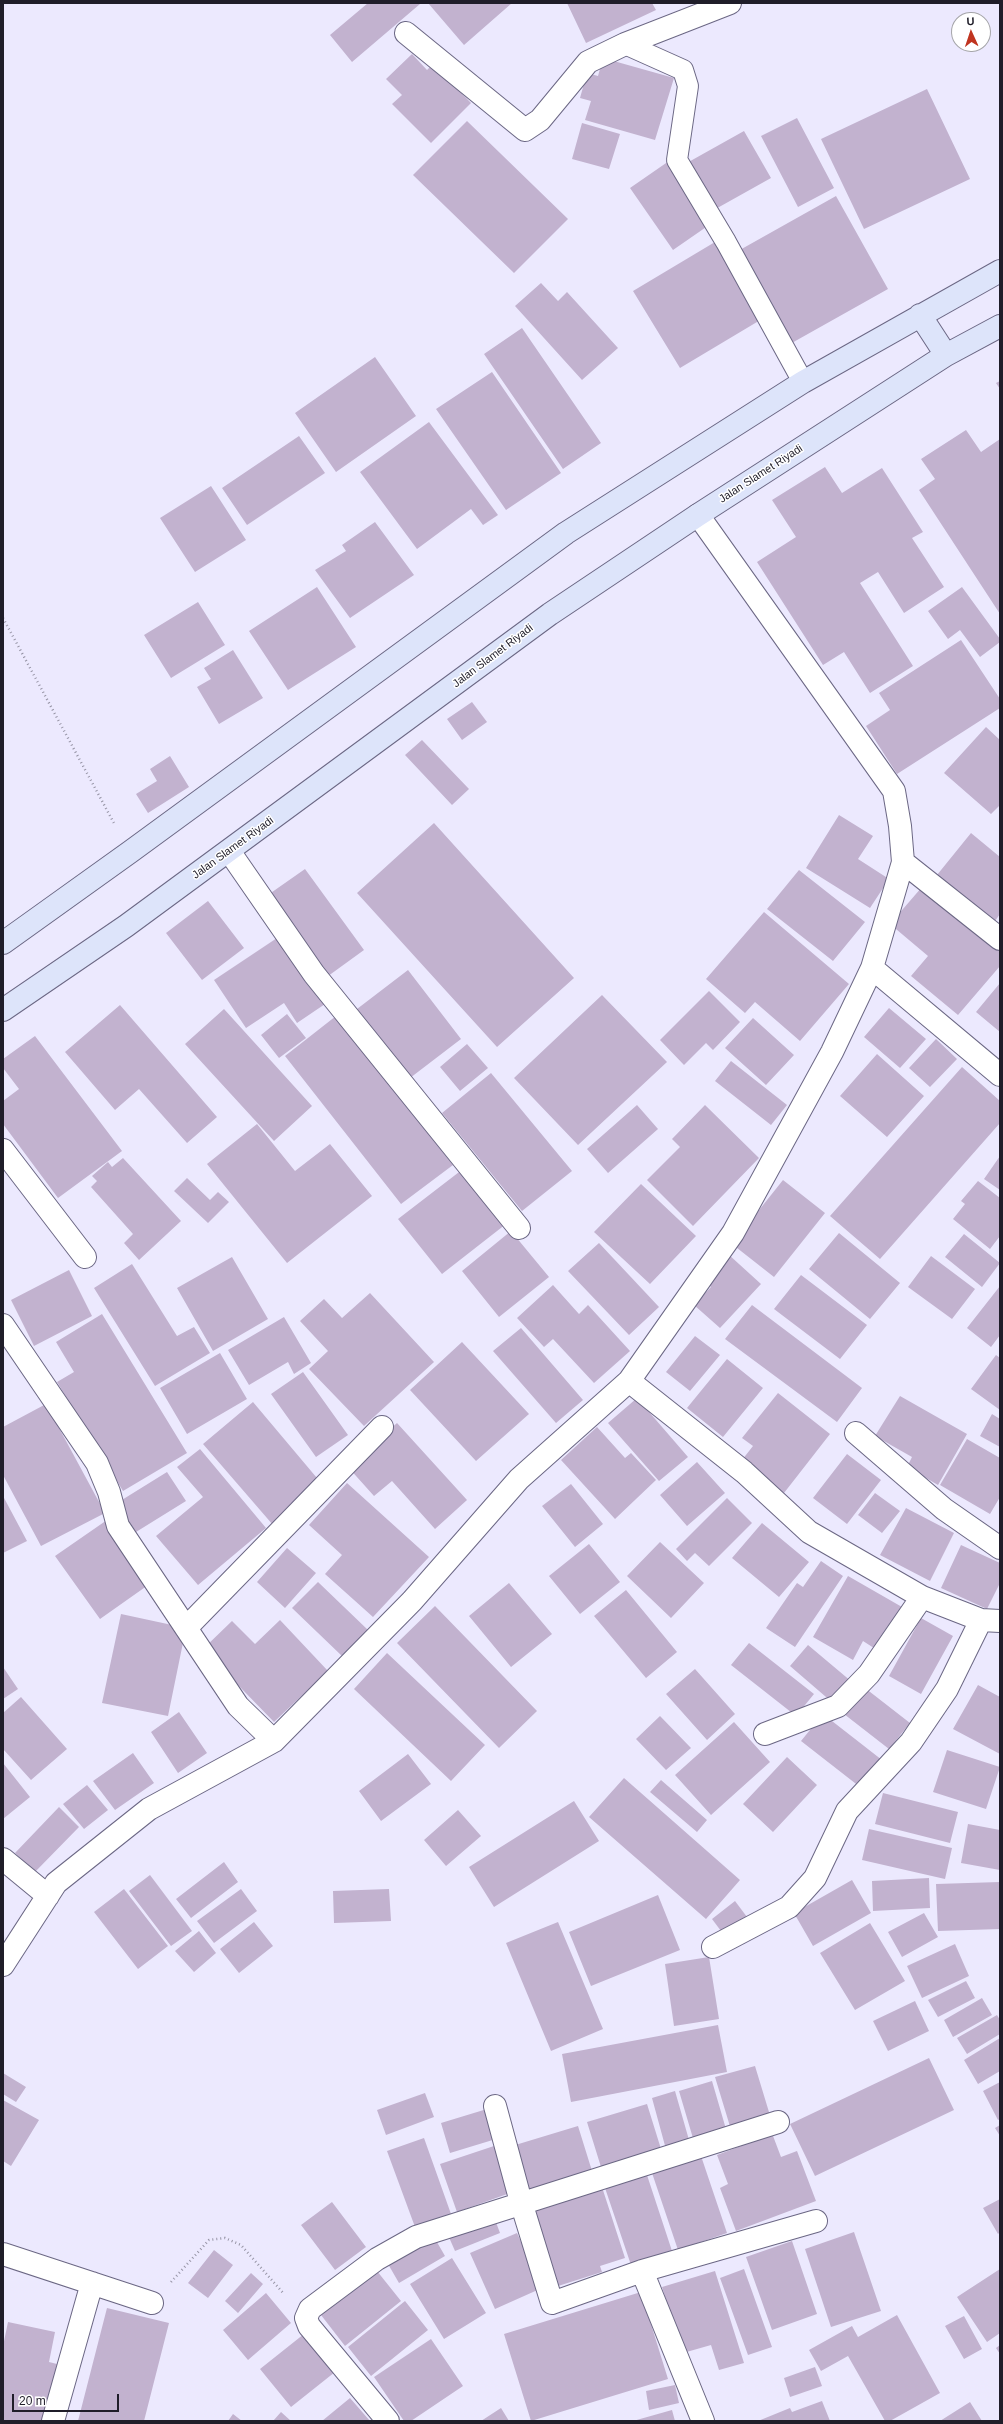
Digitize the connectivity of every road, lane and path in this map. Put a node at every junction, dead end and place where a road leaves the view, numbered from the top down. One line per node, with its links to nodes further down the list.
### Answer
1 (730, 3): 3 (street)
2 (406, 33): 3 (street)
3 (625, 44): 8 (lane)
4 (1000, 271): 5 (main road)
5 (920, 315): 7 (main road); 8 (main road)
6 (1000, 326): 7 (main road, Jalan Slamet Riyadi)
7 (946, 355): 9 (main road, Jalan Slamet Riyadi)
8 (803, 382): 12 (main road)
9 (698, 515): 11 (main road, Jalan Slamet Riyadi); 13 (street)
10 (3, 618): 12 (path)
11 (229, 851): 17 (main road, Jalan Slamet Riyadi); 20 (street)
12 (130, 852): 15 (main road)
13 (903, 862): 14 (street); 16 (street)
14 (1000, 939)
15 (3, 943)
16 (872, 968): 18 (street); 23 (street)
17 (3, 1010)
18 (1000, 1075)
19 (3, 1150): 21 (street)
20 (519, 1228)
21 (85, 1257)
22 (3, 1325): 29 (street)
23 (628, 1381): 27 (street); 31 (street)
24 (382, 1426): 29 (street)
25 (856, 1432): 26 (street)
26 (1000, 1548)
27 (922, 1597): 28 (street); 30 (street)
28 (995, 1620): 34 (street)
29 (186, 1628): 31 (street)
30 (765, 1734)
31 (274, 1741): 33 (street)
32 (3, 1858): 33 (street)
33 (48, 1896): 35 (street)
34 (713, 1947)
35 (3, 1965)
36 (495, 2106): 38 (street)
37 (778, 2122): 38 (street)
38 (521, 2202): 41 (street); 44 (street)
39 (816, 2221): 41 (street)
40 (3, 2254): 42 (street)
41 (642, 2271): 47 (street)
42 (92, 2283): 43 (street); 45 (street)
43 (152, 2303): 44 (path)
44 (306, 2318): 46 (street)
45 (53, 2421)
46 (388, 2421)
47 (703, 2421)

